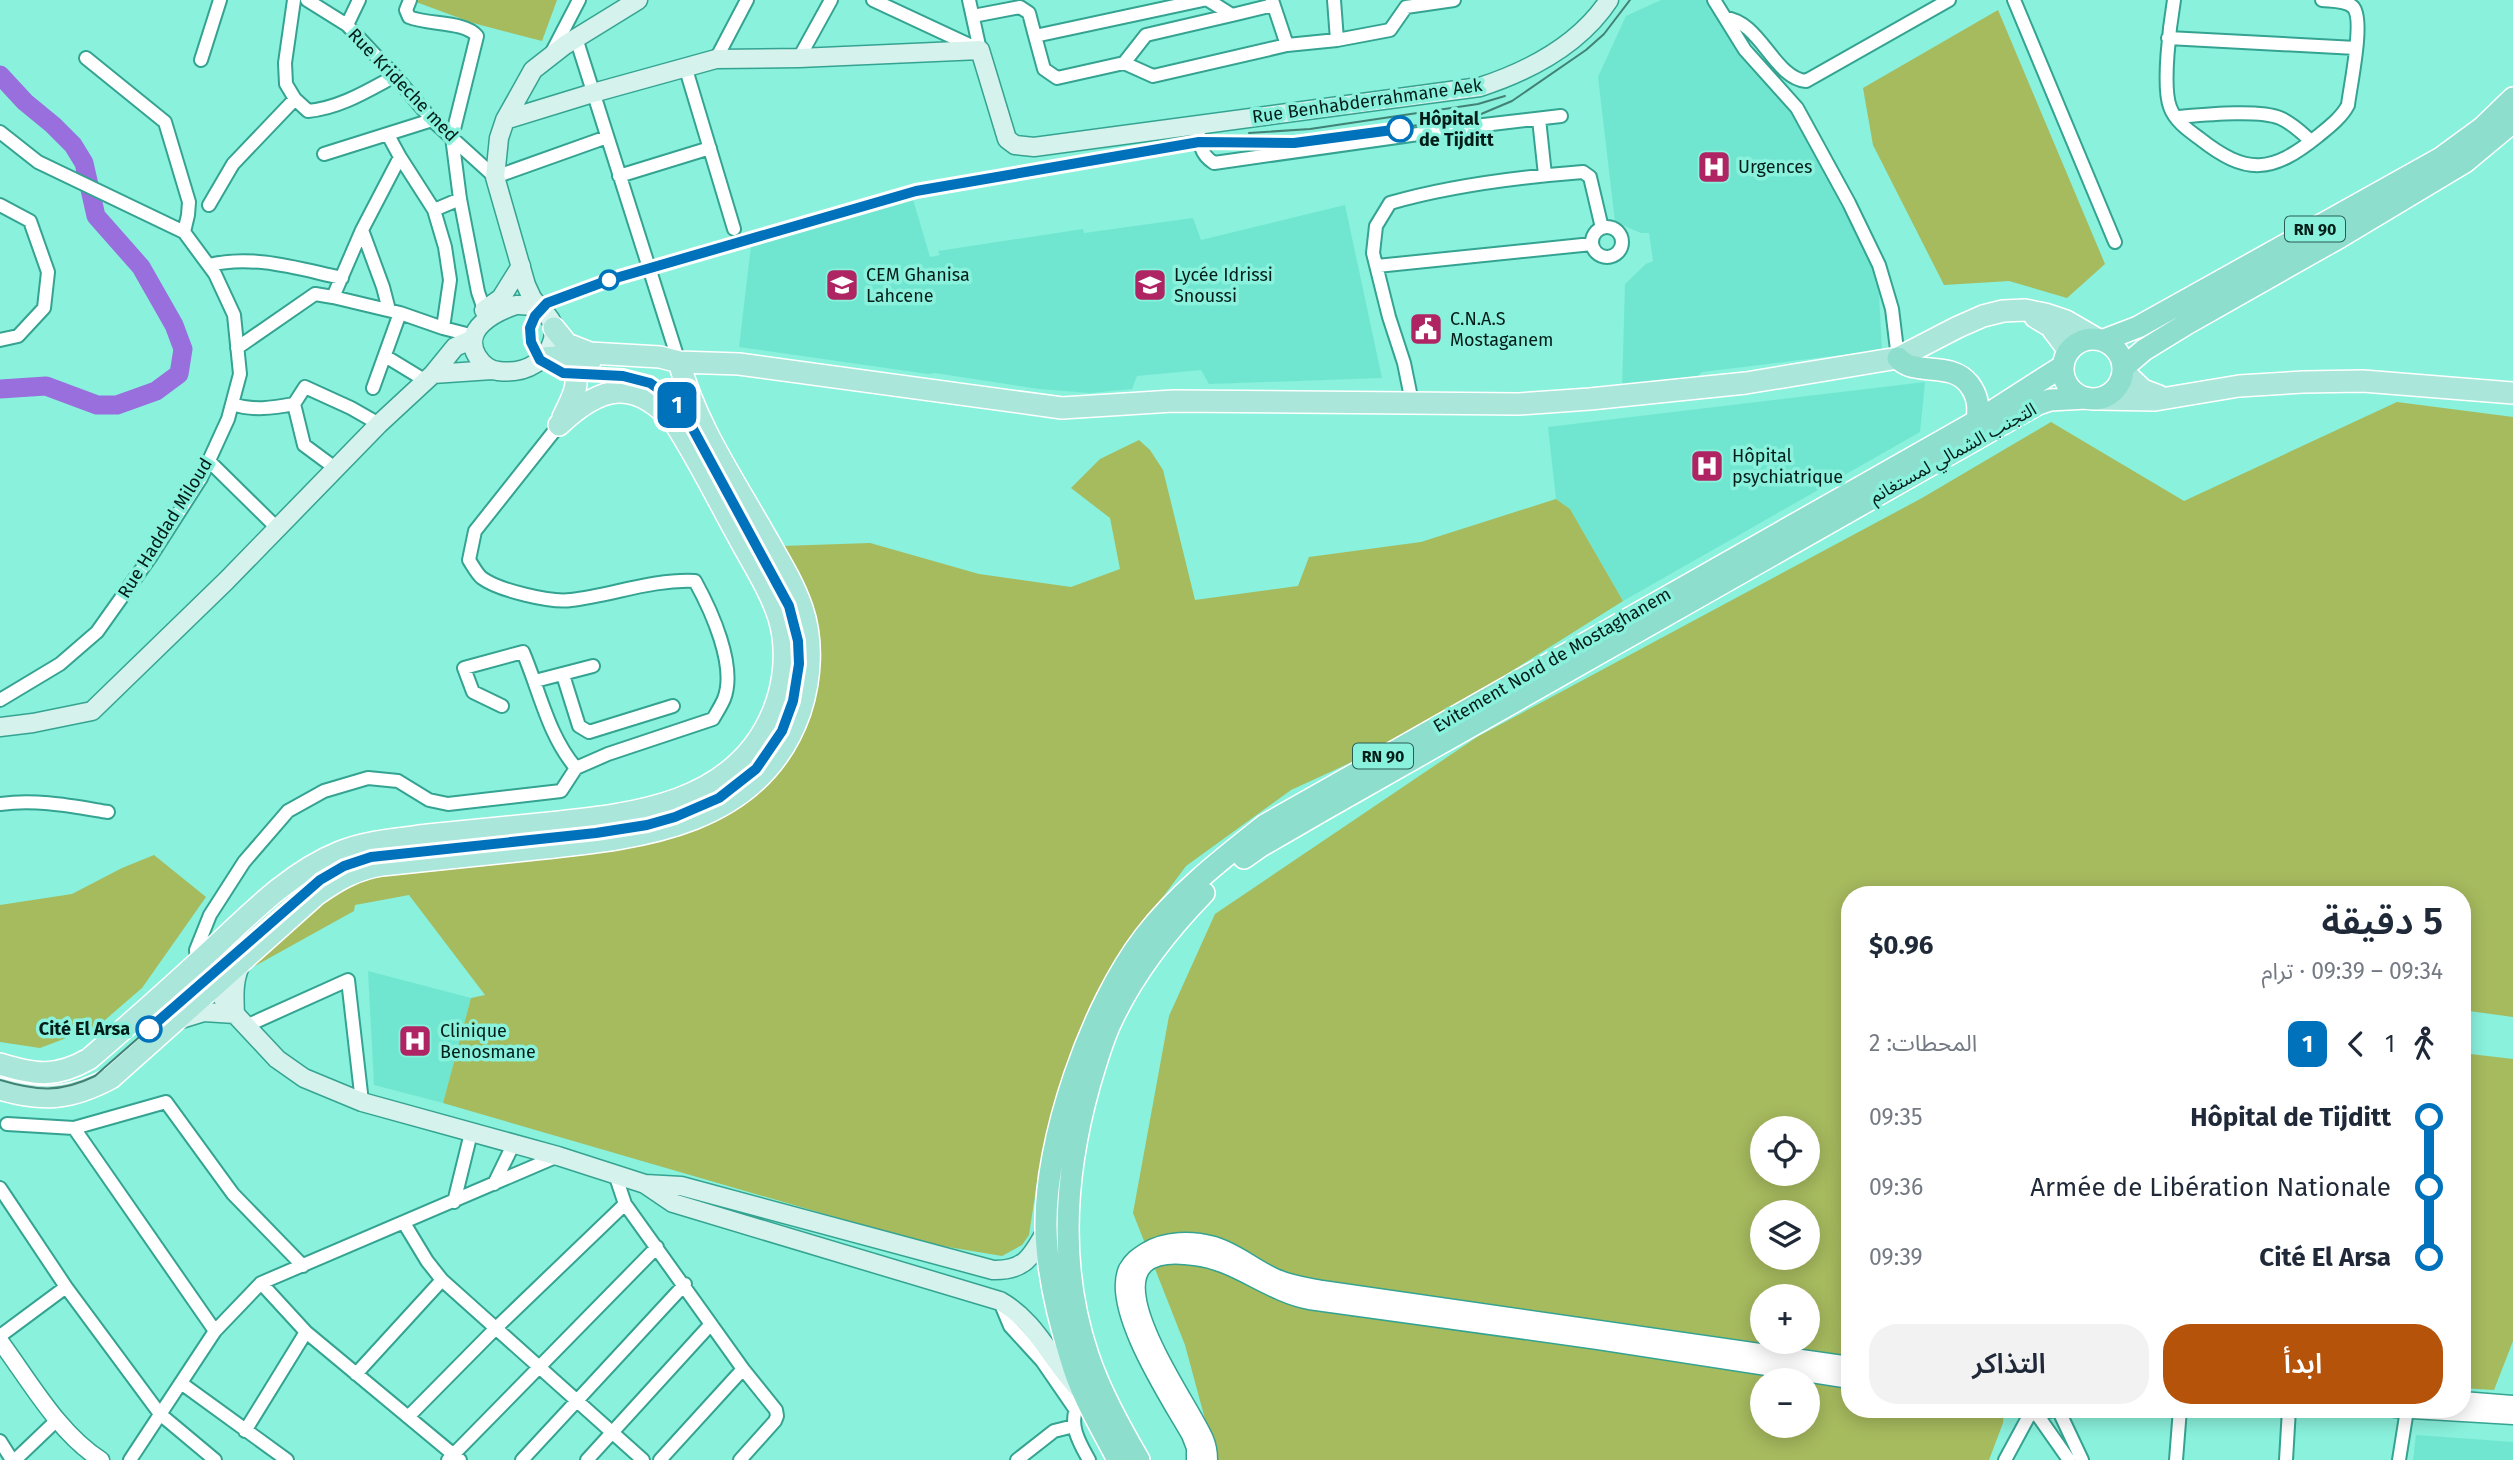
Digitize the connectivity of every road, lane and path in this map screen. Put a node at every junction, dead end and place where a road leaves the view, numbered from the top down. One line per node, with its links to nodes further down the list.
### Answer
1 (220, 0): 36 (street)
2 (293, 0): 43 (street)
3 (307, 0): 25 (street, Rue Krideche med)
4 (359, 0): 25 (street)
5 (410, 0): 53 (street)
6 (579, 0): 33 (street)
7 (638, 0): 27 (main road)
8 (747, 0): 37 (street)
9 (831, 0): 35 (street)
10 (873, 0): 32 (street)
11 (969, 0): 23 (street)
12 (1205, 0): 22 (street); 26 (street)
13 (1334, 0): 29 (street)
14 (1454, 0): 29 (street)
15 (1715, 0): 24 (street)
16 (1949, 0): 24 (street)
17 (2014, 0): 70 (street)
18 (2174, 0): 28 (street)
19 (2322, 0): 31 (street)
20 (1607, 1): 50 (main road, Rue Benhabderrahmane Aek)
21 (1273, 3): 22 (street); 30 (street)
22 (1232, 15): 38 (street)
23 (973, 16): 26 (street); 32 (street)
24 (1725, 18): 89 (street)
25 (347, 25): 40 (street, Rue Krideche med)
26 (1035, 36): 38 (street)
27 (576, 38): 33 (main road); 41 (street)
28 (2168, 38): 31 (street); 45 (street)
29 (1337, 40): 30 (street)
30 (1287, 44): 38 (street)
31 (2356, 48): 55 (street)
32 (980, 50): 35 (main road); 50 (main road, Rue Benhabderrahmane Aek)
33 (551, 55): 48 (main road)
34 (86, 58): 69 (street)
35 (799, 58): 37 (main road)
36 (201, 60)
37 (716, 60): 39 (main road)
38 (1124, 63)
39 (685, 66): 41 (main road); 56 (street)
40 (395, 76): 43 (street); 47 (street, Rue Krideche med)
41 (593, 93): 48 (main road); 54 (street)
42 (2513, 98): 85 (highway, RN 90)
43 (295, 99): 64 (street)
44 (1561, 116): 46 (street)
45 (2176, 117): 55 (street); 55 (street)
46 (1539, 119): 50 (street); 59 (street)
47 (432, 120): 52 (street); 53 (street, Rue Krideche med)
48 (505, 120): 61 (main road)
49 (2513, 122): 93 (highway, RN 90)
50 (1198, 124)
51 (0, 132): 69 (street, Rue Haddad Miloud)
52 (388, 135): 57 (street); 58 (street)
53 (452, 137): 61 (street, Rue Krideche med); 62 (street)
54 (607, 137): 60 (street); 61 (street)
55 (2311, 141)
56 (709, 148): 60 (street); 67 (street)
57 (324, 154)
58 (400, 157): 65 (street); 68 (street)
59 (1545, 175): 66 (street); 74 (street)
60 (619, 176): 91 (street)
61 (495, 177): 73 (main road)
62 (460, 199): 65 (street); 80 (street)
63 (0, 205): 84 (street)
64 (209, 205)
65 (434, 209): 82 (street)
66 (1602, 228): 71 (street); 71 (street)
67 (734, 229)
68 (362, 230): 75 (street); 79 (street)
69 (184, 232): 72 (street, Rue Haddad Miloud)
70 (2115, 242)
71 (1592, 244): 74 (street)
72 (209, 265): 75 (street); 86 (street, Rue Haddad Miloud)
73 (521, 266): 77 (main road); 80 (main road); 81 (main road)
74 (1377, 266): 102 (street)
75 (342, 278): 76 (street)
76 (333, 297): 79 (street); 86 (street)
77 (505, 309): 80 (main road); 81 (main road)
78 (2025, 310): 85 (main road); 89 (main road); 90 (main road)
79 (394, 312): 82 (street); 87 (street)
80 (485, 314): 83 (main road)
81 (548, 320): 88 (main road); 91 (main road)
82 (443, 328): 83 (street)
83 (473, 337): 94 (main road); 95 (main road)
84 (0, 340)
85 (2100, 340): 90 (highway); 93 (highway)
86 (237, 348): 103 (street, Rue Haddad Miloud)
87 (385, 356): 95 (street); 96 (street)
88 (556, 358): 91 (main road); 94 (main road); 97 (main road); 107 (main road)
89 (1898, 358): 102 (main road); 105 (highway)
90 (2066, 358): 100 (highway); 105 (highway, Evitement Nord de Mostaghanem / RN 90)
91 (679, 362): 92 (main road); 101 (main road)
92 (739, 364): 101 (main road); 102 (main road)
93 (2124, 369): 99 (main road); 100 (highway)
94 (492, 370): 95 (main road)
95 (430, 377): 106 (main road)
96 (373, 388)
97 (616, 391): 107 (main road); 123 (main road)
98 (2513, 393): 99 (main road)
99 (2171, 398): 100 (main road)
100 (2092, 399): 110 (highway, التجنب الشمالي لمستغانم / RN 90)
101 (692, 400): 122 (main road)
102 (1412, 402)
103 (232, 404): 104 (street); 108 (street, Rue Haddad Miloud)
104 (294, 404): 106 (street); 109 (street)
105 (1976, 421): 142 (highway, Evitement Nord de Mostaghanem / RN 90)
106 (379, 424): 109 (main road)
107 (559, 425): 119 (street)
108 (209, 461): 111 (street); 115 (street, Rue Haddad Miloud)
109 (335, 468): 111 (main road)
110 (1860, 505): 195 (highway, Evitement Nord de Mostaghanem / RN 90)
111 (277, 528): 118 (main road)
112 (593, 666): 113 (street)
113 (563, 675): 114 (street); 117 (street)
114 (535, 681): 116 (street); 119 (street)
115 (0, 700)
116 (502, 706)
117 (673, 706)
118 (0, 727)
119 (576, 768): 123 (street)
120 (0, 804): 121 (street)
121 (108, 812)
122 (243, 960): 124 (main road); 126 (main road)
123 (197, 964): 124 (main road); 127 (main road)
124 (213, 988): 125 (main road); 126 (main road)
125 (178, 1020): 126 (main road); 128 (main road)
126 (241, 1020): 129 (main road); 129 (street)
127 (0, 1063)
128 (0, 1090)
129 (362, 1102): 132 (main road)
130 (7, 1124): 131 (street)
131 (74, 1128): 144 (street); 153 (street)
132 (471, 1133): 133 (main road); 139 (street)
133 (513, 1145): 134 (main road); 136 (street)
134 (558, 1156): 135 (main road); 136 (street)
135 (615, 1174): 137 (main road); 140 (street)
136 (494, 1184): 139 (street)
137 (645, 1184): 145 (main road); 150 (main road)
138 (0, 1188): 149 (street)
139 (454, 1202): 141 (street)
140 (625, 1204): 143 (street); 152 (street)
141 (404, 1223): 144 (street); 146 (street)
142 (1046, 1231): 145 (main road); 163 (highway, Evitement Nord de Mostaghanem / RN 90)
143 (657, 1247): 148 (street); 157 (street)
144 (303, 1266): 147 (street)
145 (993, 1270): 150 (main road)
146 (442, 1280): 152 (street); 159 (street)
147 (261, 1283): 153 (street); 154 (street)
148 (685, 1284): 151 (street); 162 (street)
149 (66, 1287): 155 (street); 167 (street)
150 (1000, 1301): 163 (main road)
151 (711, 1324): 158 (street); 179 (street)
152 (496, 1328): 157 (street); 169 (street)
153 (215, 1331): 161 (street)
154 (306, 1332): 159 (street); 178 (street)
155 (0, 1338): 176 (street)
156 (1841, 1364): 196 (street)
157 (540, 1367): 162 (street); 181 (street)
158 (743, 1369): 190 (street); 191 (street)
159 (356, 1374): 169 (street)
160 (1841, 1379): 197 (street)
161 (181, 1382): 167 (street); 178 (street)
162 (577, 1400): 179 (street); 187 (street)
163 (1082, 1400): 177 (street); 194 (highway, Evitement Nord de Mostaghanem / RN 90)
164 (2471, 1401): 165 (street)
165 (2513, 1404)
166 (2471, 1413): 168 (street)
167 (160, 1414): 184 (street); 185 (street)
168 (2513, 1416)
169 (408, 1417): 181 (street)
170 (2027, 1418): 198 (street)
171 (2037, 1418): 199 (street)
172 (2062, 1418): 200 (street)
173 (2179, 1418): 201 (street)
174 (2288, 1418): 202 (street)
175 (2406, 1418): 203 (street)
176 (58, 1419): 182 (street); 183 (street)
177 (1074, 1426): 192 (street); 193 (street)
178 (245, 1431): 186 (street)
179 (612, 1432): 188 (street); 189 (street)
180 (0, 1441): 182 (street)
181 (454, 1458)
182 (13, 1460)
183 (101, 1460)
184 (130, 1460)
185 (215, 1460)
186 (287, 1460)
187 (522, 1460)
188 (587, 1460)
189 (643, 1460)
190 (660, 1460)
191 (740, 1460)
192 (1017, 1460)
193 (1089, 1460)
194 (1118, 1460)
195 (1139, 1460)
196 (1195, 1460)
197 (1209, 1460)
198 (2006, 1460)
199 (2069, 1460)
200 (2082, 1460)
201 (2176, 1460)
202 (2286, 1460)
203 (2399, 1460)

